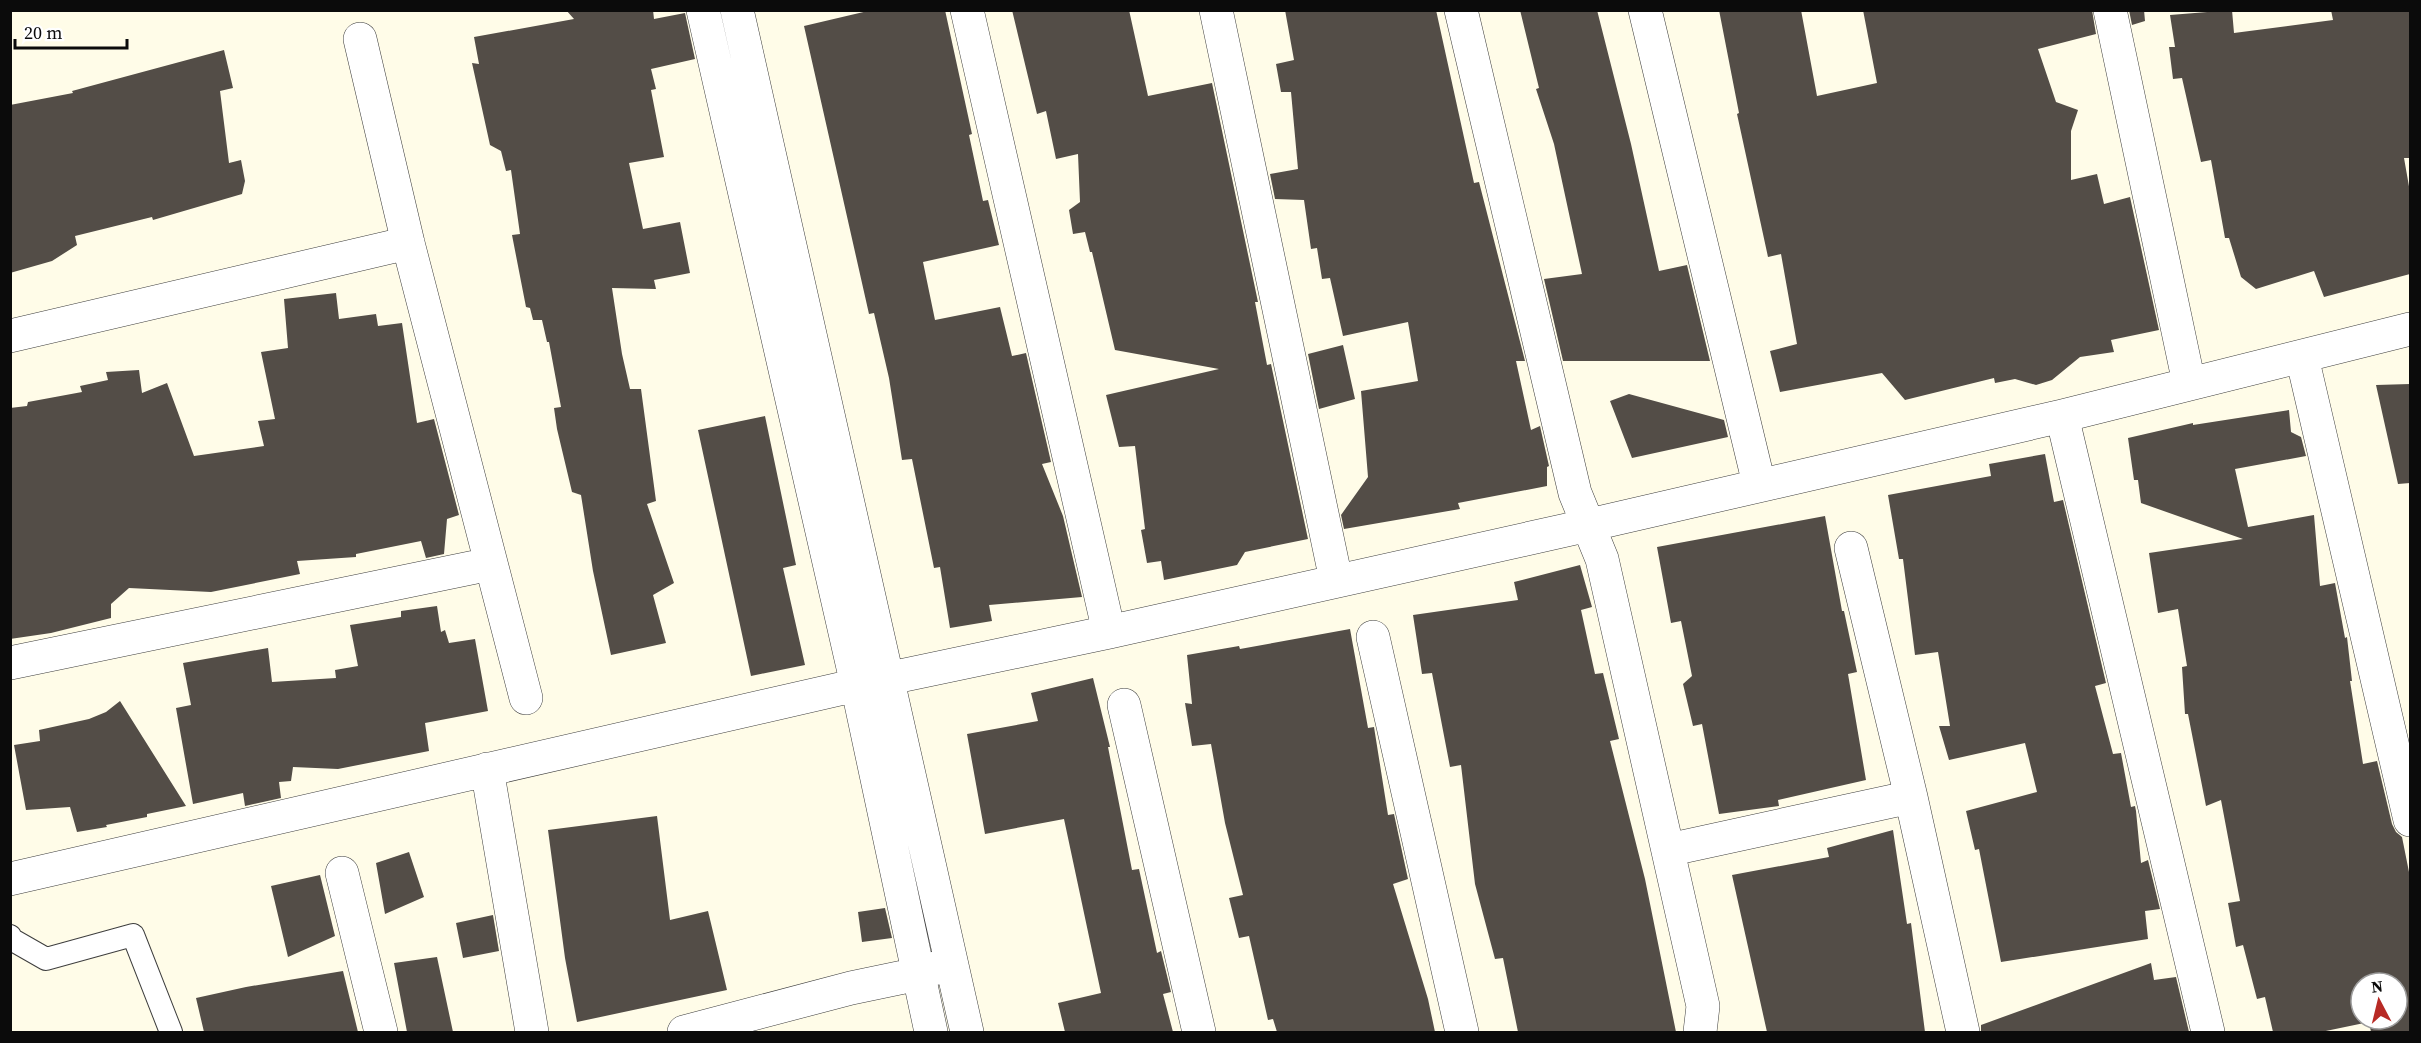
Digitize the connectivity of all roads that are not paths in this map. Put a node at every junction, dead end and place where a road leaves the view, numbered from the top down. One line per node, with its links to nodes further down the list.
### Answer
1 (703, 10): 23 (street)
2 (737, 10): 23 (street)
3 (967, 10): 20 (street)
4 (1216, 10): 19 (street)
5 (1461, 10): 16 (street)
6 (1645, 10): 15 (street)
7 (2110, 10): 13 (street)
8 (360, 39): 9 (street)
9 (408, 243): 11 (street); 18 (street)
10 (2410, 329): 12 (street)
11 (10, 336)
12 (2302, 357): 13 (street); 28 (street)
13 (2189, 383): 14 (street)
14 (2062, 416): 15 (street); 46 (street)
15 (1759, 484): 16 (street)
16 (1589, 525): 19 (street); 29 (street)
17 (1851, 548): 27 (street)
18 (490, 564): 22 (street); 24 (street)
19 (1336, 580): 20 (street)
20 (1109, 632): 23 (street)
21 (1373, 637): 43 (street)
22 (10, 663)
23 (872, 682): 26 (street); 33 (street); 34 (street)
24 (526, 698)
25 (1124, 705): 42 (street)
26 (487, 769): 31 (street); 38 (street)
27 (1911, 797): 29 (street); 45 (street)
28 (2410, 820)
29 (1668, 850): 44 (street)
30 (342, 873): 37 (street)
31 (10, 879)
32 (10, 936): 36 (lane)
33 (950, 963): 34 (street); 41 (street)
34 (918, 974): 35 (street); 40 (street)
35 (788, 1020): 39 (street)
36 (171, 1032)
37 (381, 1032)
38 (532, 1032)
39 (684, 1032)
40 (931, 1032)
41 (967, 1032)
42 (1199, 1032)
43 (1462, 1032)
44 (1700, 1032)
45 (1963, 1032)
46 (2208, 1032)

